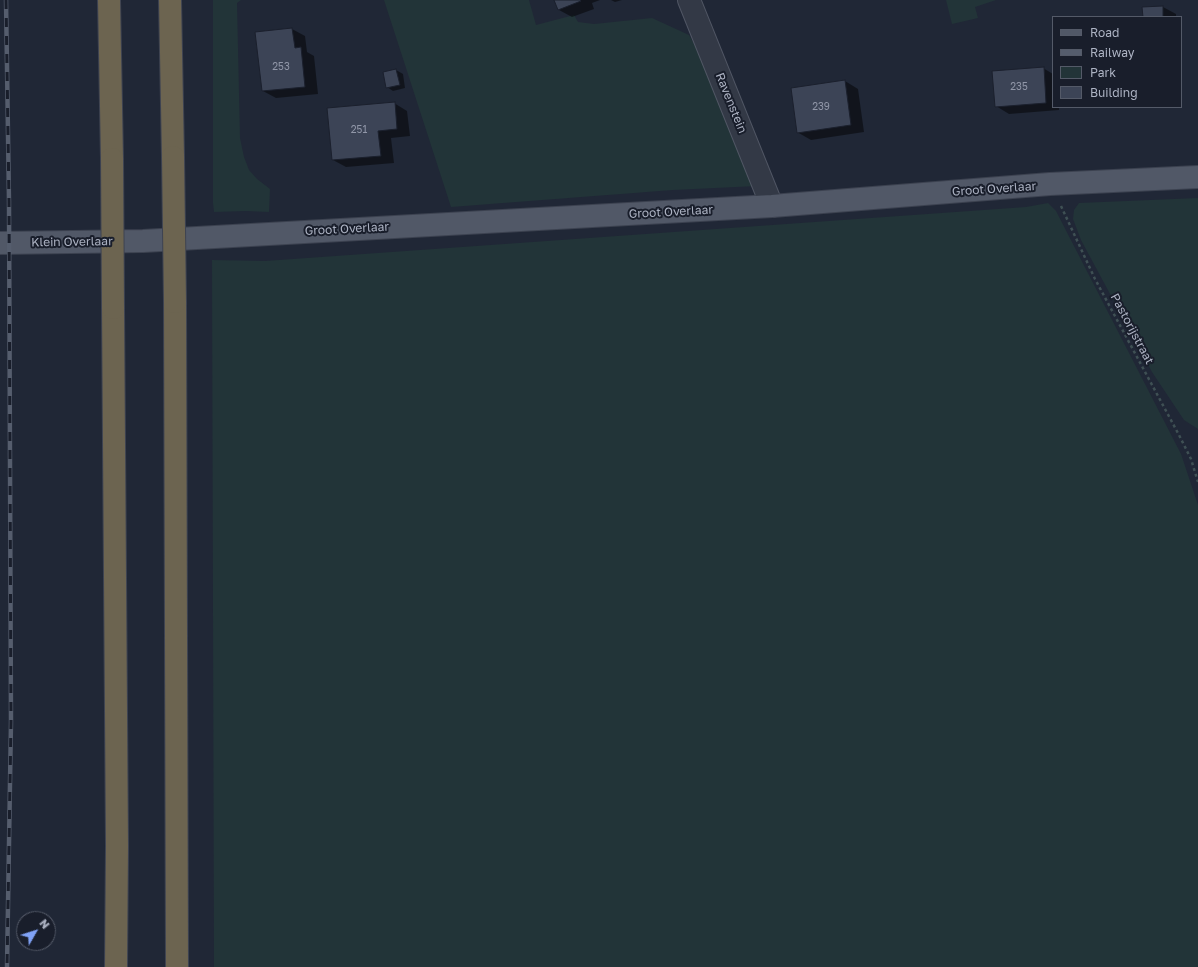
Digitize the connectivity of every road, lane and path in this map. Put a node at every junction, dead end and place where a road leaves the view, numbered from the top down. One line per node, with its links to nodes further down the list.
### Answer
1 (109, 0): 10 (highway, bridge)
2 (170, 0): 11 (highway, bridge)
3 (689, 0): 6 (street, Ravenstein)
4 (1198, 177): 5 (main road, Groot Overlaar)
5 (1050, 184): 6 (main road, Groot Overlaar); 9 (path, Pastorijstraat)
6 (772, 206): 7 (main road, Groot Overlaar)
7 (143, 241): 8 (main road, Klein Overlaar)
8 (0, 243)
9 (1198, 482)
10 (116, 967)
11 (177, 967)

